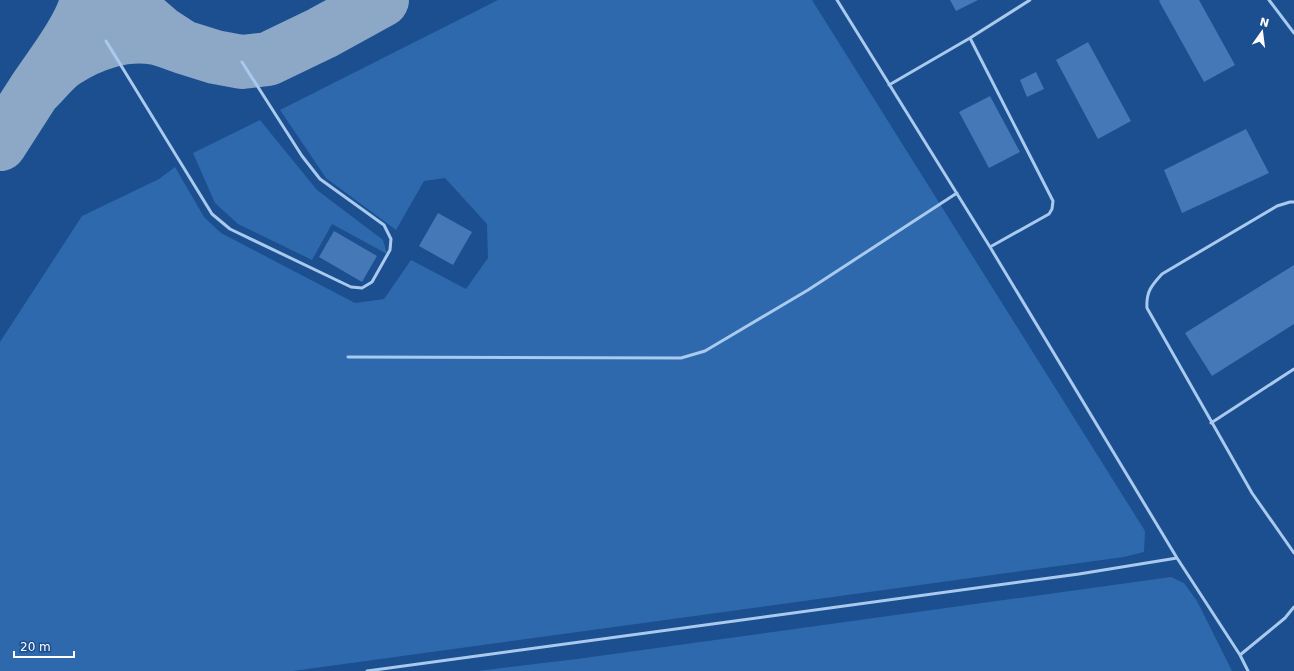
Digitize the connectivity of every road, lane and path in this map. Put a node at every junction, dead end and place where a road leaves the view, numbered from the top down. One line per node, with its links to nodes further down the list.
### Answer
1 (837, 0): 8 (lane)
2 (1030, 0): 5 (lane)
3 (1269, 0): 4 (lane)
4 (1294, 33)
5 (970, 38): 8 (lane); 11 (lane)
6 (106, 41): 7 (lane)
7 (242, 62)
8 (889, 86): 9 (lane)
9 (957, 193): 11 (lane); 12 (lane)
10 (1294, 202): 14 (lane)
11 (990, 247): 16 (lane)
12 (348, 357)
13 (1294, 369): 14 (lane)
14 (1211, 422): 15 (lane)
15 (1294, 553)
16 (1177, 558): 18 (lane); 19 (lane)
17 (1294, 607): 18 (lane)
18 (1240, 655): 20 (lane)
19 (367, 671)
20 (1248, 671)

